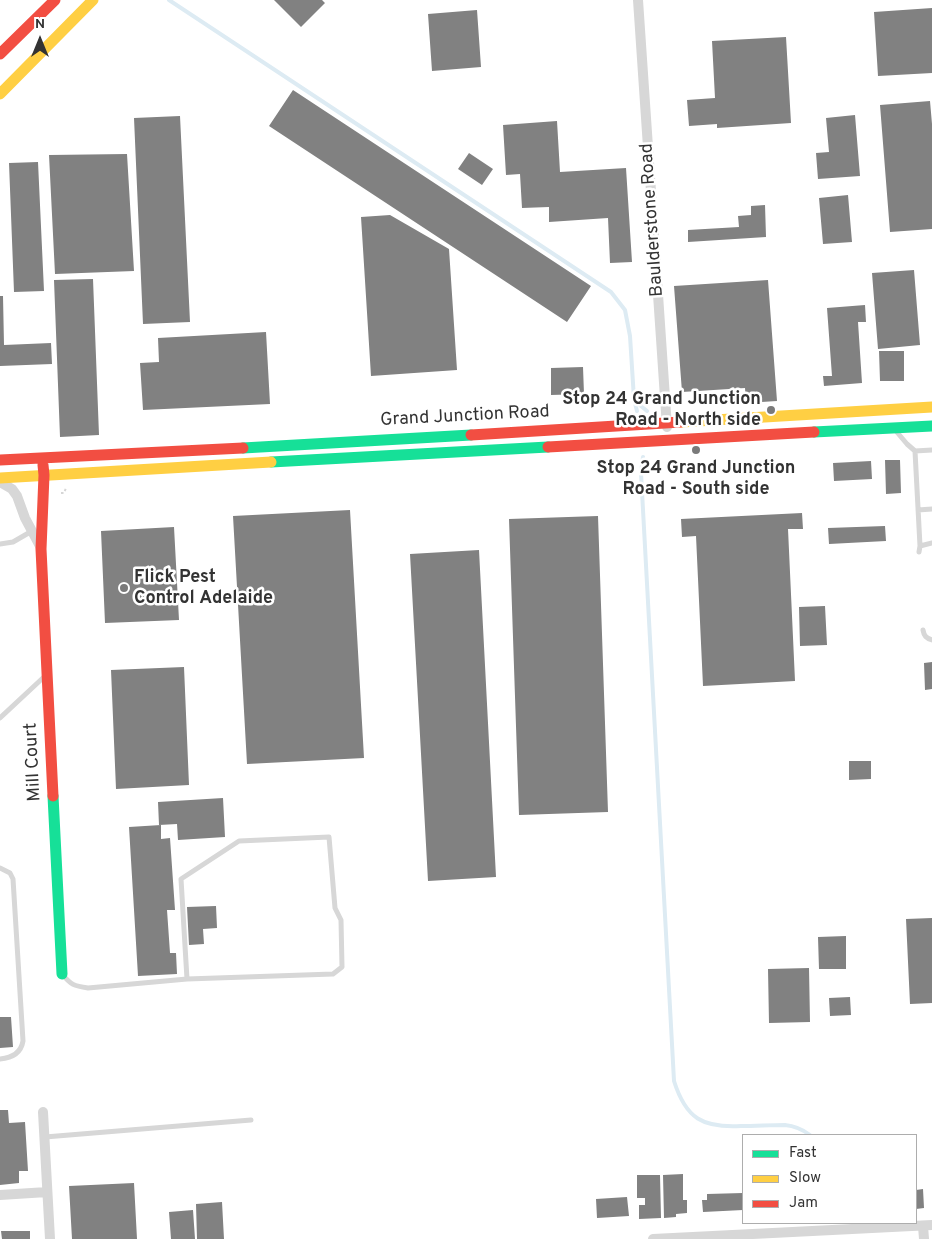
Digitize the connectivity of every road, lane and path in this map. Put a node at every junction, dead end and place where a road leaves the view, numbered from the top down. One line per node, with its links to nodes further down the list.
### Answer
1 (55, 0): 4 (main road)
2 (93, 0): 5 (main road)
3 (638, 0): 7 (street, Baulderstone Road)
4 (0, 54)
5 (0, 94)
6 (932, 407): 7 (main road, Grand Junction Road)
7 (667, 423): 10 (main road, Grand Junction Road); 11 (street, Baulderstone Road)
8 (932, 426): 9 (main road, Grand Junction Road)
9 (893, 428): 11 (main road, Grand Junction Road); 13 (lane)
10 (392, 440): 14 (main road); 15 (main road, Grand Junction Road)
11 (668, 440): 14 (main road, Grand Junction Road)
12 (932, 450): 13 (lane)
13 (915, 451): 20 (lane)
14 (393, 455): 17 (main road, Grand Junction Road)
15 (42, 457): 16 (main road, Grand Junction Road); 17 (main road, Mill Court)
16 (0, 460)
17 (44, 475): 18 (main road, Grand Junction Road); 25 (main road, Mill Court)
18 (0, 480): 21 (street, Mill Court)
19 (932, 509): 20 (lane)
20 (918, 510): 24 (lane)
21 (32, 531): 23 (lane); 25 (street, Mill Court)
22 (932, 543): 24 (lane)
23 (0, 544)
24 (920, 546): 26 (lane)
25 (41, 549): 29 (main road, Mill Court)
26 (918, 552)
27 (923, 630): 28 (lane)
28 (932, 640)
29 (47, 674): 30 (lane); 32 (main road, Mill Court)
30 (0, 718)
31 (0, 868): 34 (lane)
32 (62, 974): 33 (lane)
33 (187, 979): 33 (lane)
34 (0, 1059)
35 (43, 1112): 37 (street)
36 (251, 1120): 37 (lane)
37 (44, 1137): 38 (street)
38 (47, 1192): 39 (street); 42 (street)
39 (0, 1195)
40 (928, 1225): 41 (street); 44 (street)
41 (679, 1238): 43 (street)
42 (50, 1239)
43 (653, 1239)
44 (924, 1239)

